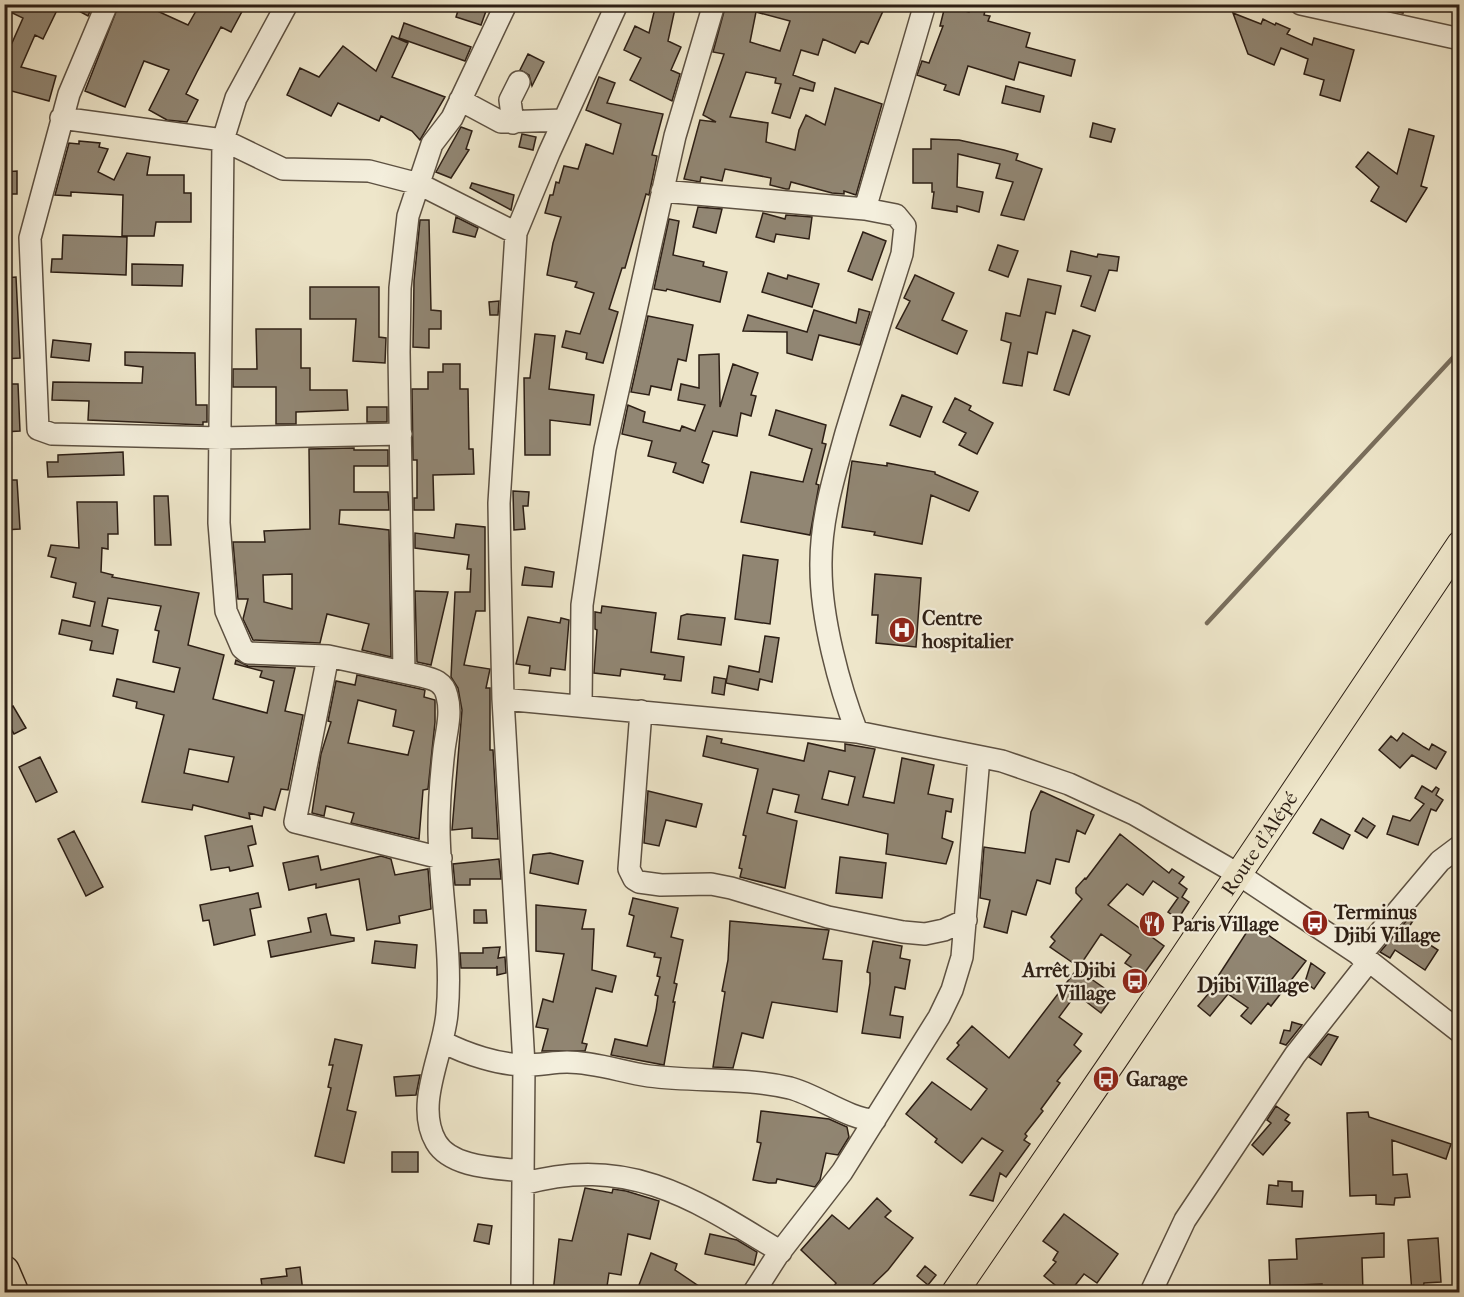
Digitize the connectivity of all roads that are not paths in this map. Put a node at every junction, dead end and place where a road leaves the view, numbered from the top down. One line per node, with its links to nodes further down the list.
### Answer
1 (107, 4): 12 (street)
2 (287, 4): 15 (street)
3 (506, 4): 11 (street)
4 (617, 4): 13 (street)
5 (714, 4): 17 (street)
6 (925, 4): 18 (street)
7 (1301, 4): 8 (street)
8 (1355, 10): 9 (street)
9 (1460, 39)
10 (519, 82): 14 (street)
11 (460, 100): 14 (street); 16 (street)
12 (61, 118): 15 (street); 21 (street)
13 (564, 120): 14 (street); 19 (street)
14 (513, 123)
15 (223, 140): 16 (street); 21 (street)
16 (419, 184): 19 (street); 20 (street)
17 (662, 191): 18 (street); 26 (street)
18 (865, 209): 28 (street)
19 (516, 233): 25 (street)
20 (401, 434): 21 (street); 24 (street)
21 (221, 438): 23 (street)
22 (1460, 544): 32 (main road, Route d'Alépé)
23 (328, 656): 24 (street); 31 (street)
24 (404, 672): 31 (street)
25 (504, 699): 26 (street); 37 (street)
26 (581, 705): 27 (street)
27 (641, 711): 28 (street); 33 (street)
28 (857, 732): 29 (street)
29 (979, 757): 32 (street); 33 (street)
30 (1460, 846): 34 (street)
31 (441, 858): 36 (street)
32 (1238, 874): 34 (street); 45 (main road, Route d'Alépé)
33 (966, 920): 38 (street)
34 (1365, 958): 35 (street); 46 (street)
35 (1460, 1032)
36 (442, 1042): 37 (street); 39 (street)
37 (525, 1065): 38 (street); 39 (street)
38 (875, 1120): 40 (street)
39 (523, 1178): 40 (street); 43 (street)
40 (781, 1252): 44 (street)
41 (4, 1271): 42 (highway)
42 (13, 1293)
43 (522, 1293)
44 (754, 1293)
45 (955, 1293)
46 (1151, 1293)

